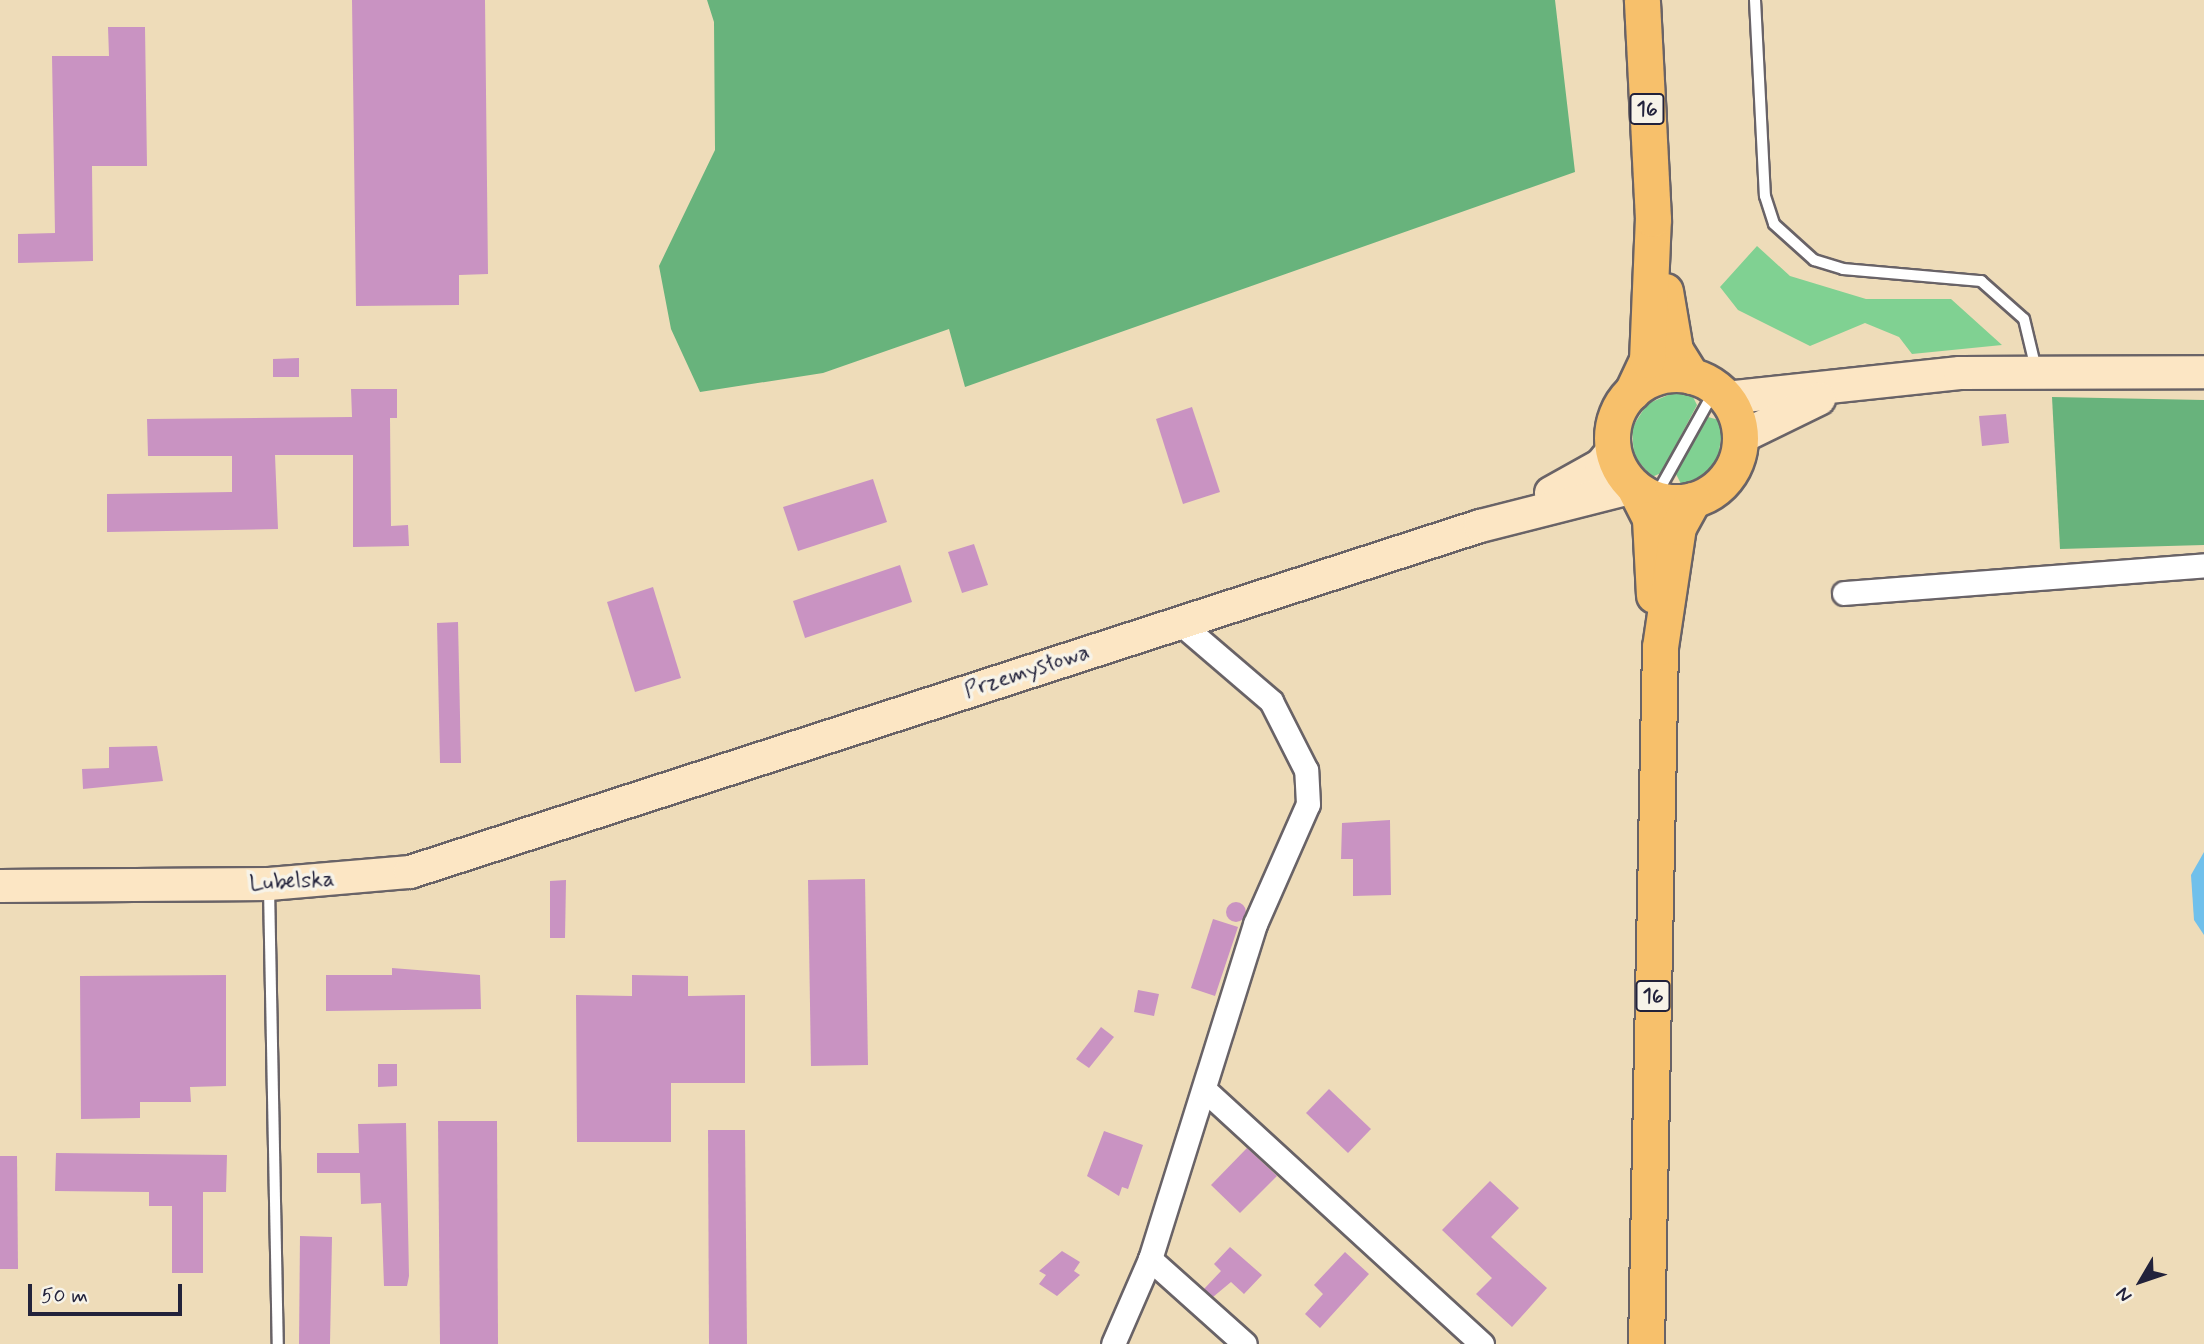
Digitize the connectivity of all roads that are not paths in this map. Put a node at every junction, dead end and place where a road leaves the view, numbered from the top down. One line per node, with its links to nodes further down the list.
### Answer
1 (1642, 0): 3 (main road, 16)
2 (1755, 0): 4 (lane)
3 (1653, 219): 7 (main road, 16); 8 (main road, 16)
4 (2037, 372): 5 (street); 6 (street)
5 (2204, 372)
6 (1860, 383): 7 (street); 9 (street)
7 (1711, 388): 8 (main road); 9 (main road, 16); 11 (lane)
8 (1632, 392): 10 (main road, 16)
9 (1741, 437): 12 (main road)
10 (1613, 450): 11 (main road, 16); 13 (street, Przemysłowa)
11 (1644, 493): 12 (main road); 13 (street, Przemysłowa); 17 (main road, 16)
12 (1693, 500): 17 (main road, 16)
13 (1480, 526): 16 (street, Przemysłowa)
14 (2204, 565): 15 (street)
15 (1844, 593)
16 (1180, 623): 18 (street, Przemysłowa); 21 (street)
17 (1660, 648): 27 (main road, 16)
18 (576, 822): 19 (street, Lubelska)
19 (269, 884): 20 (street, Lubelska); 23 (lane)
20 (0, 886)
21 (1207, 1091): 22 (street); 26 (street)
22 (1150, 1259): 24 (street); 25 (street)
23 (278, 1344)
24 (1113, 1344)
25 (1245, 1344)
26 (1482, 1344)
27 (1646, 1344)

